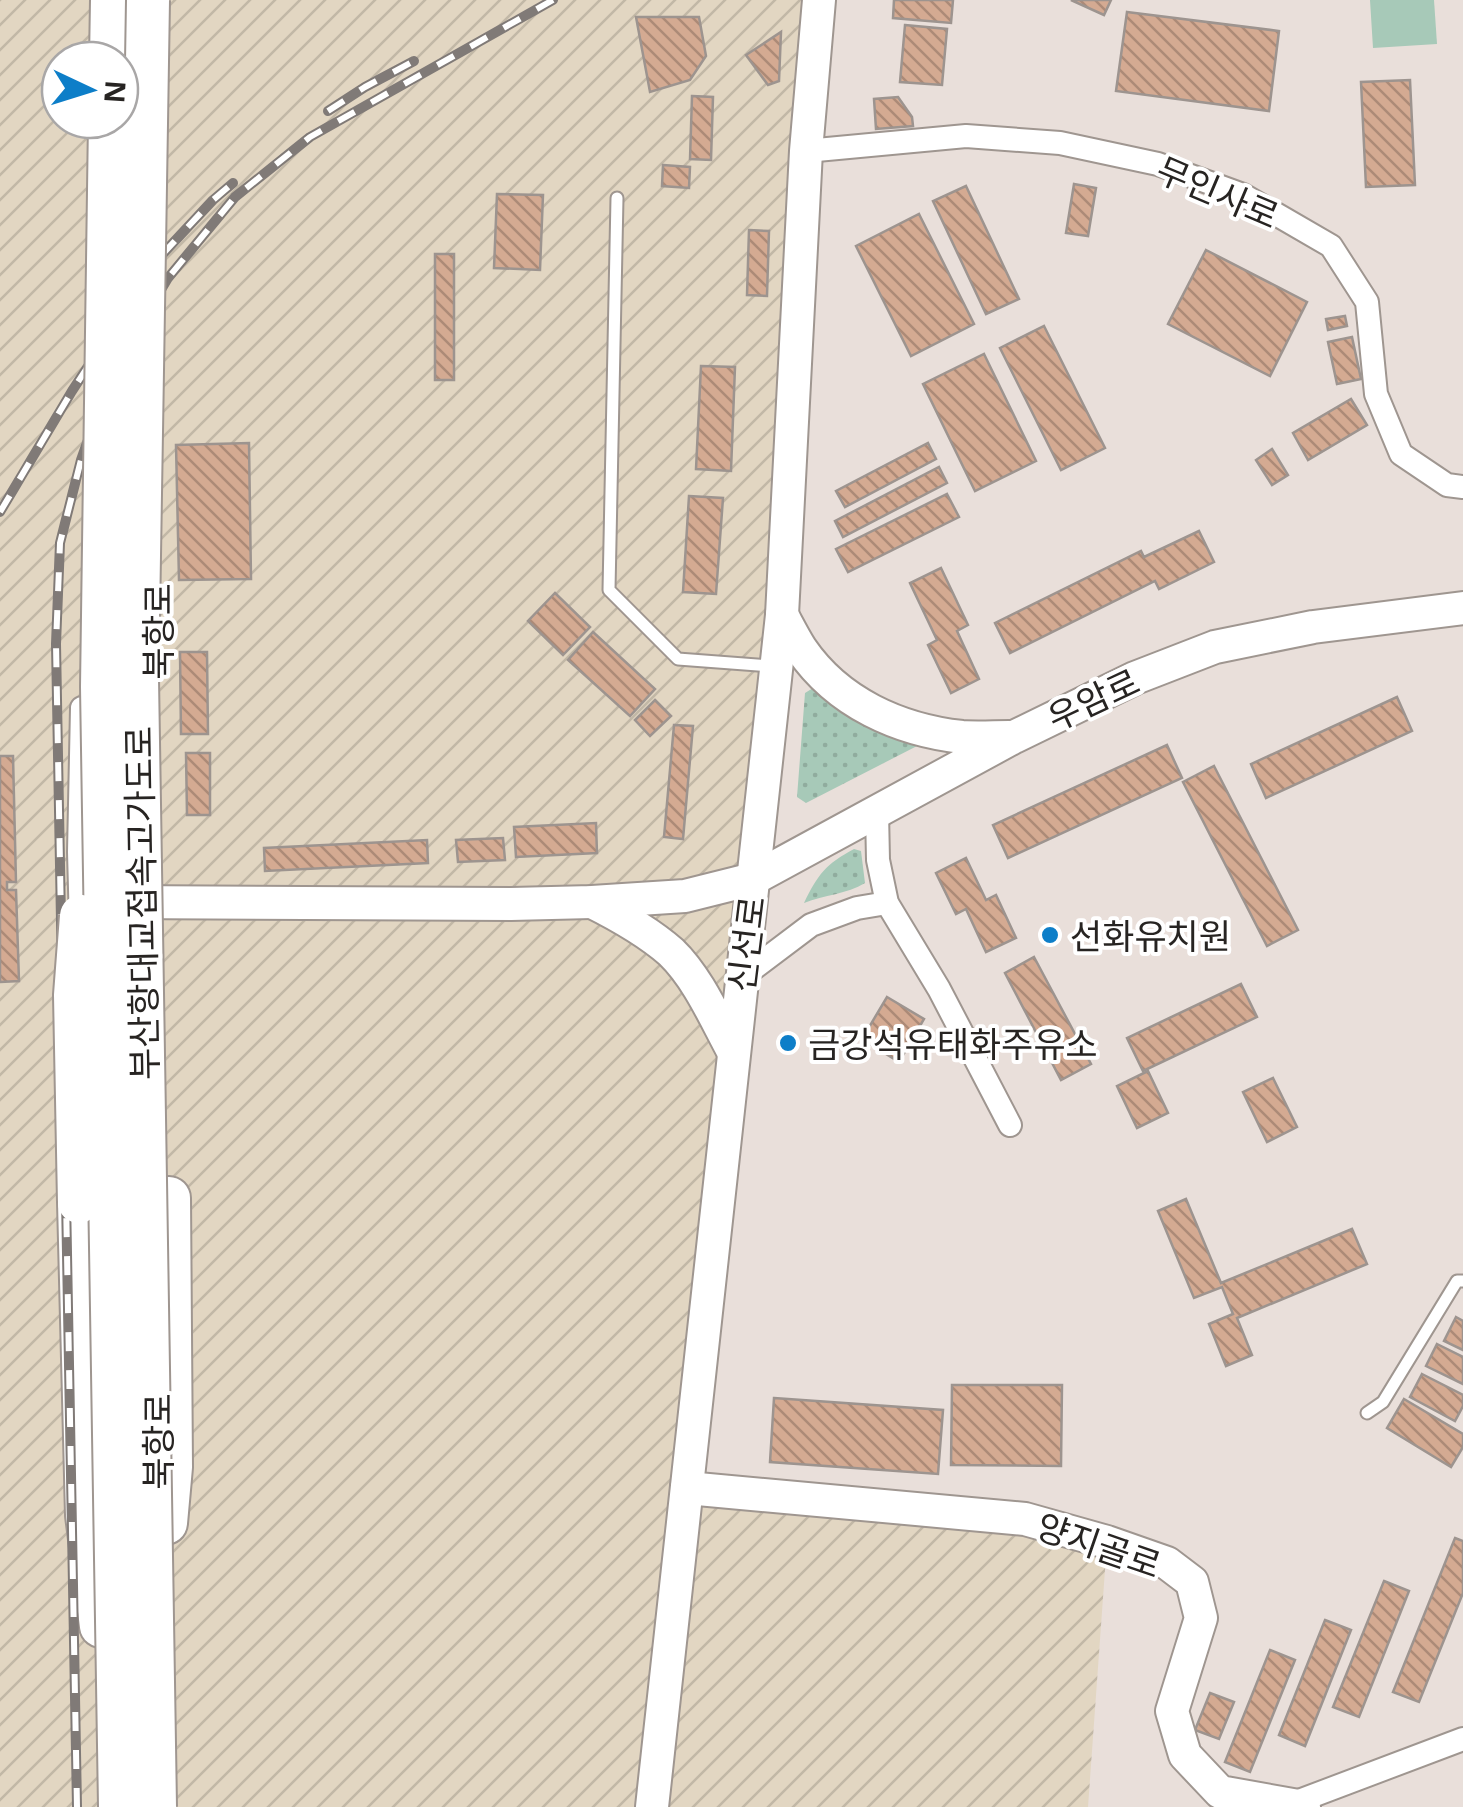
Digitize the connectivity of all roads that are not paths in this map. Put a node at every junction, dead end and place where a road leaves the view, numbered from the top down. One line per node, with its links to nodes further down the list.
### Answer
1 (94, 0): 6 (street)
2 (112, 0): 7 (highway)
3 (126, 0): 21 (street, 북항로)
4 (148, 0): 16 (highway, 부산항대교접속고가도로, bridge)
5 (821, 0): 10 (main road, 신선로)
6 (94, 40)
7 (111, 40)
8 (92, 140): 20 (street, 북항로)
9 (110, 140): 16 (highway, 부산항대교접속고가도로, bridge)
10 (806, 151): 12 (street, 무인사로); 14 (main road, 신선로)
11 (617, 198): 15 (lane)
12 (1463, 487)
13 (1463, 608): 17 (main road, 우암로)
14 (782, 615): 15 (main road, 신선로); 17 (main road)
15 (776, 666): 19 (main road, 신선로)
16 (119, 683): 30 (highway, bridge); 31 (highway, bridge); 34 (highway, 부산항대교접속고가도로, bridge); 35 (highway, 부산항대교접속고가도로, bridge)
17 (1014, 737): 18 (main road, 우암로)
18 (877, 812): 19 (main road, 우암로); 23 (street)
19 (754, 879): 22 (main road, 우암로); 24 (main road, 신선로)
20 (81, 901): 21 (main road, 우암로); 31 (street, 북항로)
21 (156, 901): 22 (main road, 우암로); 30 (street, 북항로)
22 (592, 902): 25 (main road)
23 (887, 903): 24 (street); 26 (street)
24 (742, 977): 25 (main road, 신선로)
25 (732, 1051): 29 (main road, 신선로)
26 (1010, 1124)
27 (1460, 1281): 28 (lane)
28 (1367, 1413)
29 (687, 1488): 33 (main road, 양지골로); 36 (main road, 신선로)
30 (158, 1624)
31 (101, 1626)
32 (1463, 1739): 33 (street)
33 (1298, 1806)
34 (120, 1807)
35 (154, 1807)
36 (652, 1807)

